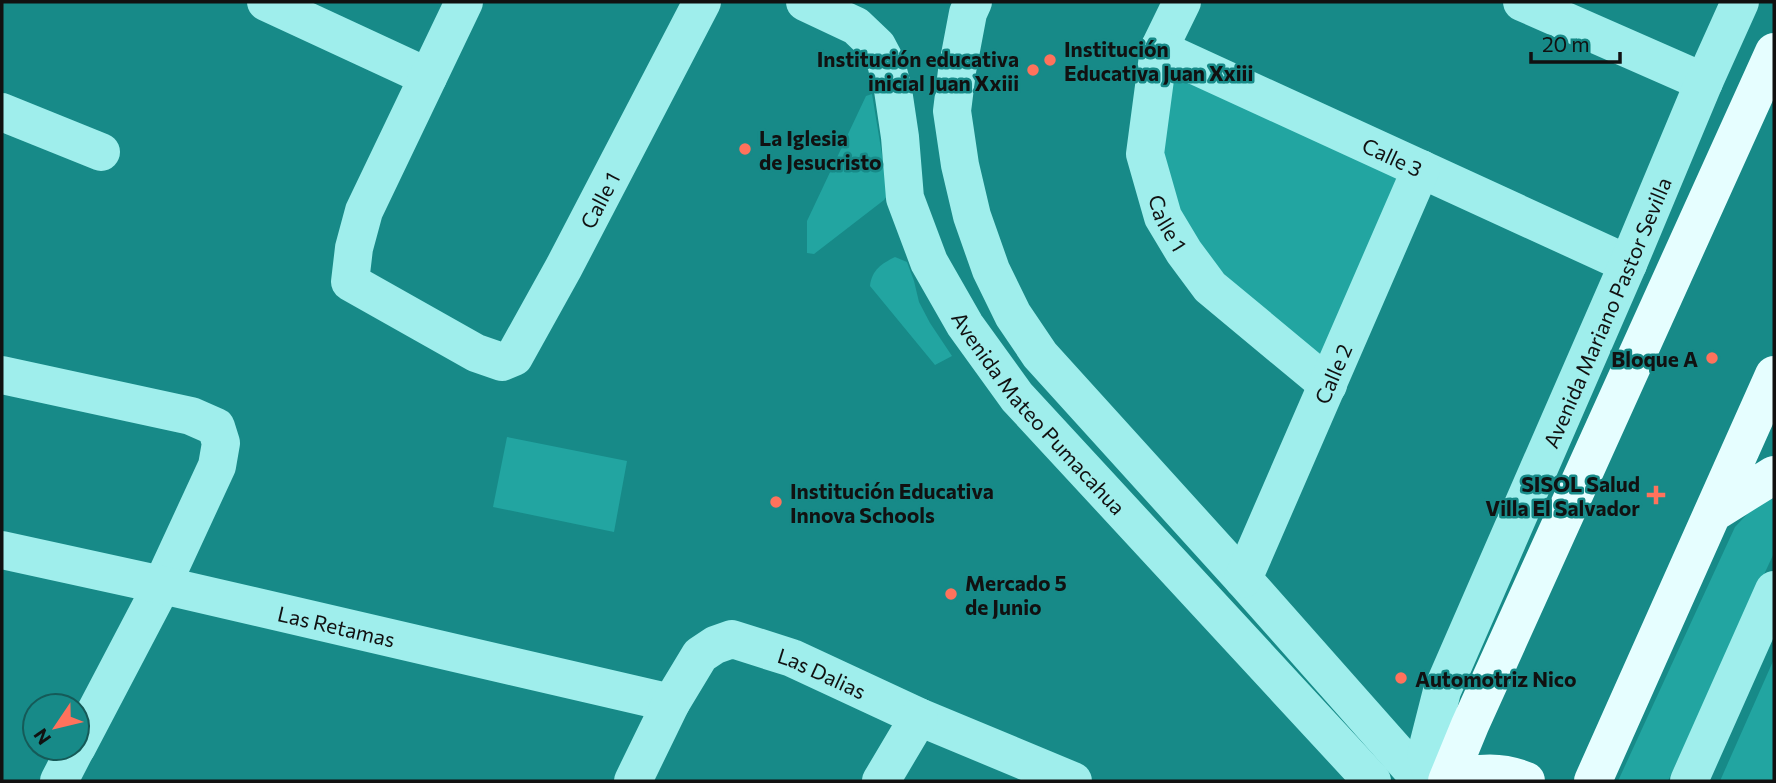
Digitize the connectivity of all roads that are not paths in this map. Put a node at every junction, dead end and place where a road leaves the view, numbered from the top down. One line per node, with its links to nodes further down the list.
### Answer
1 (266, 2): 11 (street)
2 (464, 2): 11 (street)
3 (702, 2): 11 (street, Calle 1)
4 (805, 2): 34 (street, Avenida Mateo Pumacahua)
5 (1182, 2): 9 (street, Calle 1)
6 (1522, 2): 12 (street)
7 (1740, 2): 12 (street, Avenida Mariano Pastor Sevilla)
8 (971, 8): 23 (street, Avenida Mateo Pumacahua)
9 (1159, 49): 15 (street, Calle 3); 19 (street, Calle 1)
10 (1774, 51): 37 (main road, Avenida Mariano Pastor Sevilla)
11 (428, 77)
12 (1704, 82): 16 (street, Avenida Mariano Pastor Sevilla)
13 (2, 112): 14 (street)
14 (101, 152)
15 (1421, 169): 16 (street, Calle 3); 19 (street, Calle 2)
16 (1628, 264): 36 (street, Avenida Mariano Pastor Sevilla)
17 (2, 375): 24 (street)
18 (1774, 375): 21 (main road)
19 (1328, 385): 23 (street, Calle 2)
20 (1774, 475): 21 (main road)
21 (1713, 513): 39 (main road)
22 (2, 550): 24 (street, Las Retamas)
23 (1243, 579): 35 (street, Avenida Mateo Pumacahua)
24 (162, 585): 26 (street, Las Retamas); 28 (street)
25 (1774, 590): 40 (street)
26 (671, 703): 27 (street, Las Dalias); 31 (street, Las Dalias)
27 (919, 717): 32 (street); 33 (street, Las Dalias)
28 (91, 720)
29 (69, 762): 30 (street)
30 (59, 781)
31 (633, 781)
32 (881, 781)
33 (1073, 781)
34 (1372, 781)
35 (1422, 781)
36 (1434, 781)
37 (1448, 781): 38 (main road)
38 (1526, 781)
39 (1593, 781)
40 (1689, 781)

